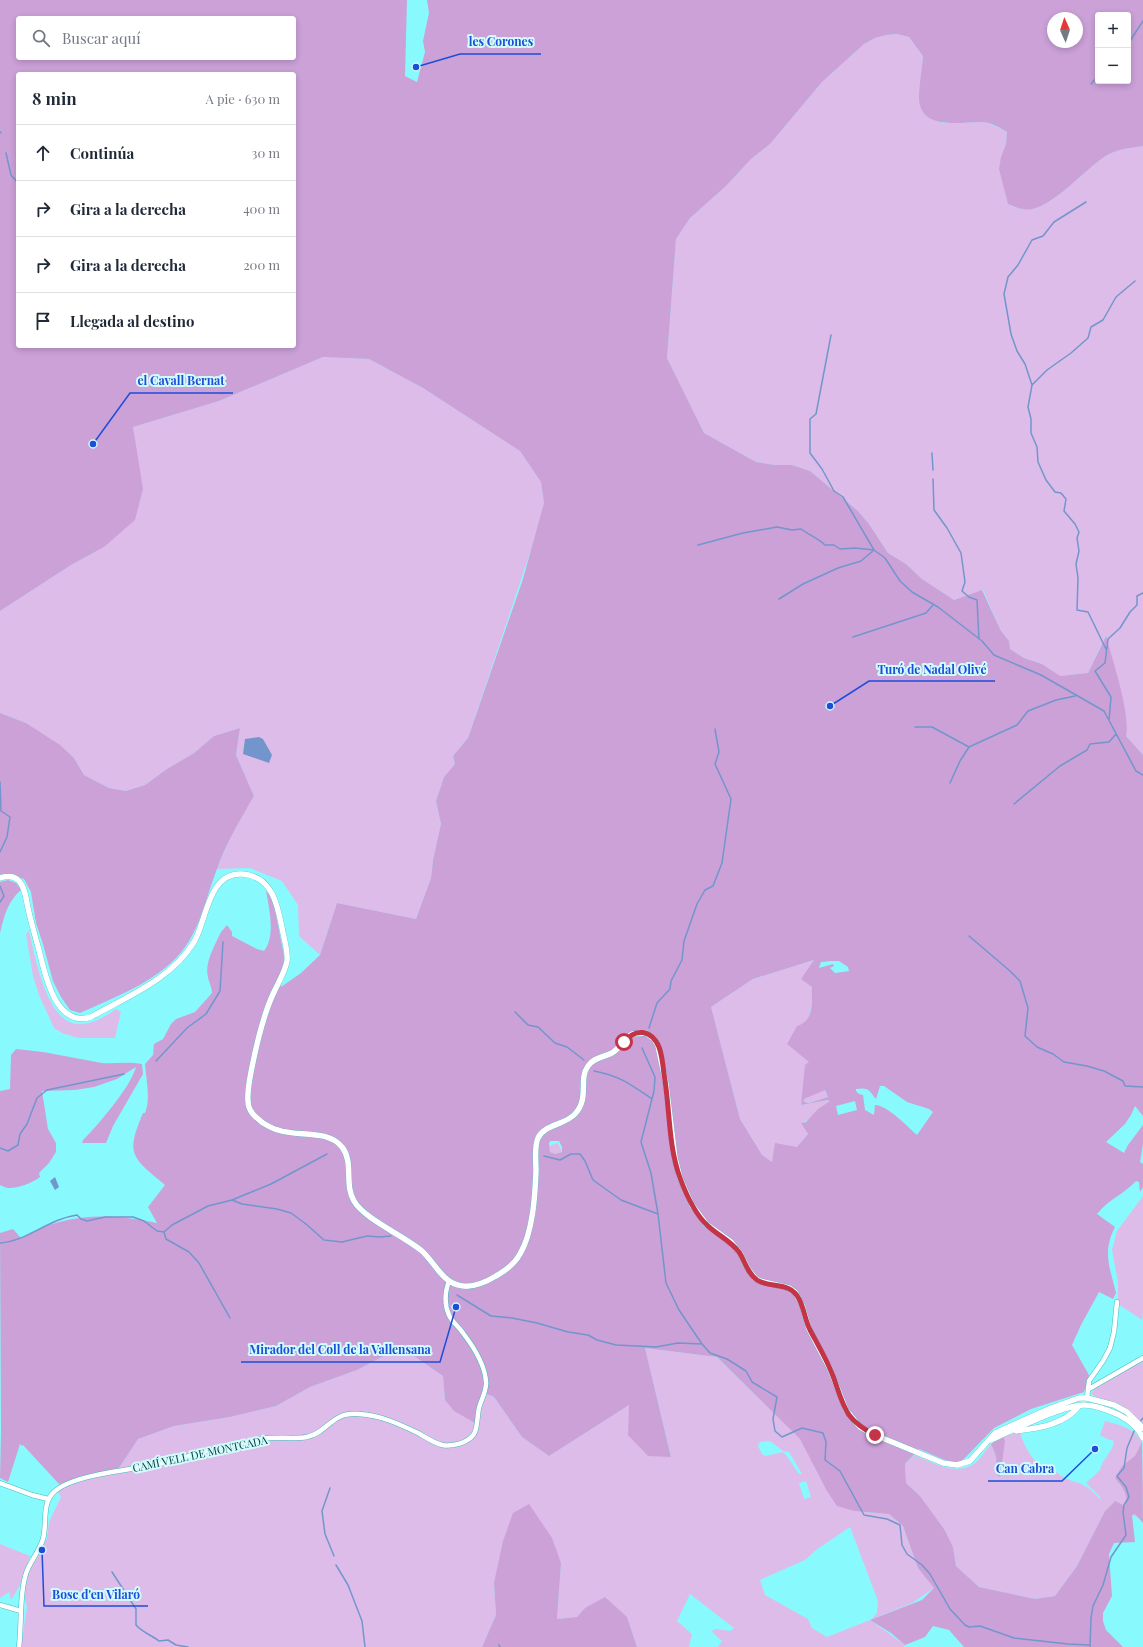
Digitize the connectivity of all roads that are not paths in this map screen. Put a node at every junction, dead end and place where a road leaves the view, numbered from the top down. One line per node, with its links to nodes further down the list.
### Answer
1 (0, 878): 2 (street)
2 (449, 1281): 15 (street); 17 (street, CAMÍ VELL DE MONTCADA)
3 (1117, 1302): 5 (street)
4 (1143, 1358): 5 (street)
5 (1089, 1388): 6 (street)
6 (1087, 1398): 8 (street); 9 (street); 10 (street)
7 (1079, 1406): 8 (street); 9 (street); 11 (street)
8 (1056, 1413): 10 (street); 11 (street); 13 (street)
9 (1126, 1415): 12 (street); 14 (street)
10 (1027, 1419): 15 (street)
11 (1060, 1421): 13 (street)
12 (1143, 1428)
13 (1006, 1433): 15 (street)
14 (1142, 1435)
15 (987, 1442)
16 (0, 1483): 17 (street)
17 (48, 1499): 19 (street)
18 (0, 1605): 19 (street)
19 (21, 1610): 20 (street)
20 (19, 1647)

